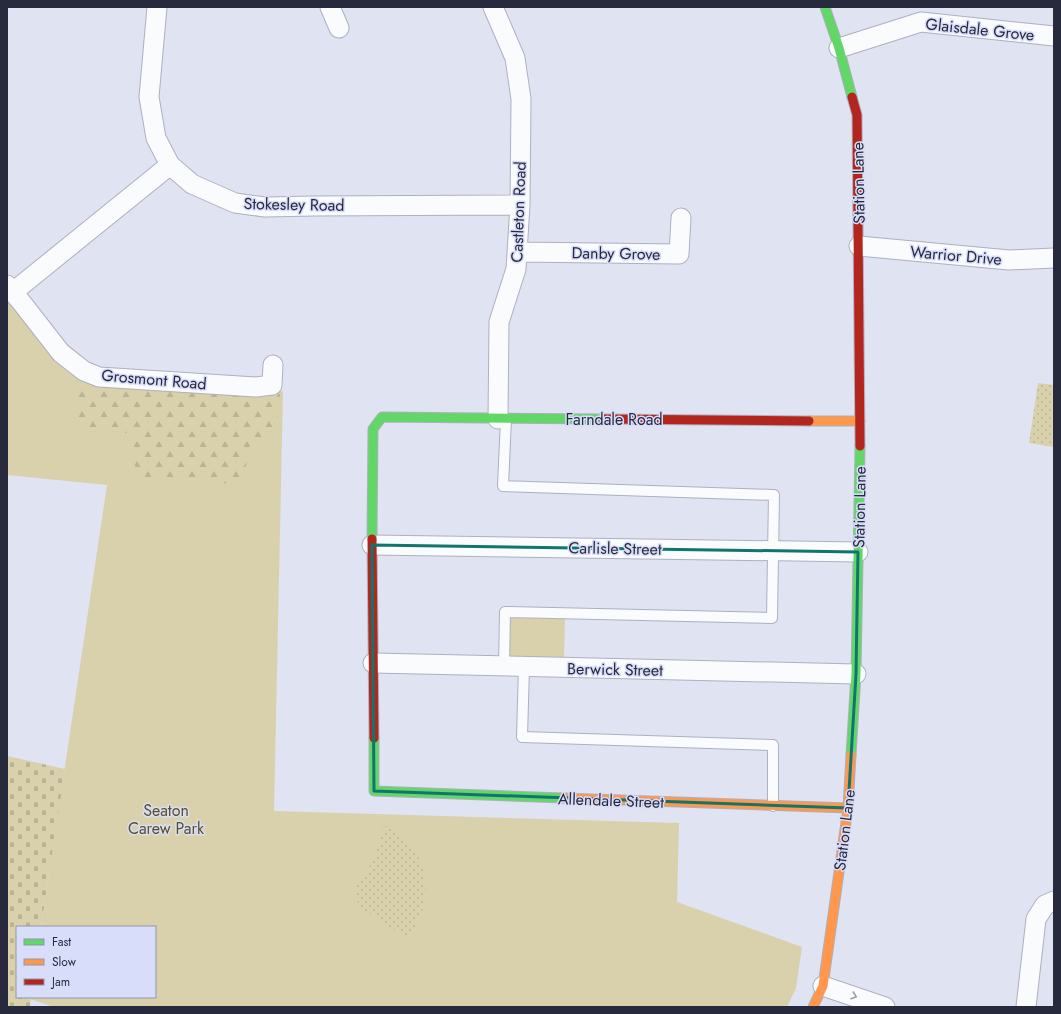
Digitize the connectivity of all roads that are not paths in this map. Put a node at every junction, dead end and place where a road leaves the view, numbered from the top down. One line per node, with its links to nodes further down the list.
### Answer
1 (157, 7): 8 (street, Stokesley Road)
2 (330, 7): 5 (street)
3 (493, 7): 9 (street, Castleton Road)
4 (825, 7): 7 (street, Station Lane)
5 (339, 28)
6 (1054, 36): 7 (street, Glaisdale Grove)
7 (839, 48): 11 (street, Station Lane)
8 (170, 165): 9 (street, Stokesley Road); 14 (street)
9 (520, 205): 12 (street, Castleton Road)
10 (681, 218): 12 (street, Danby Grove)
11 (859, 246): 13 (street, Warrior Drive); 17 (street, Station Lane)
12 (517, 252): 16 (street, Castleton Road)
13 (1054, 258)
14 (10, 288): 15 (street, Grosmont Road)
15 (273, 364)
16 (502, 419): 17 (street, Farndale Road); 18 (street, Farndale Road); 19 (lane)
17 (860, 421): 20 (street, Station Lane)
18 (372, 545): 19 (street, Carlisle Street); 21 (street)
19 (774, 550): 20 (street, Carlisle Street); 22 (lane)
20 (858, 552): 24 (street, Station Lane)
21 (373, 664): 22 (street, Berwick Street); 25 (street, Allendale Street)
22 (504, 666): 23 (street, Berwick Street)
23 (524, 667): 24 (street, Berwick Street); 25 (lane)
24 (856, 674): 26 (street, Station Lane)
25 (773, 806): 26 (street, Allendale Street)
26 (848, 808): 28 (street, Station Lane)
27 (1054, 901): 31 (street)
28 (823, 986): 29 (street, Station Lane); 30 (street, one-way to 30)
29 (813, 1007)
30 (885, 1007)
31 (1026, 1007)

